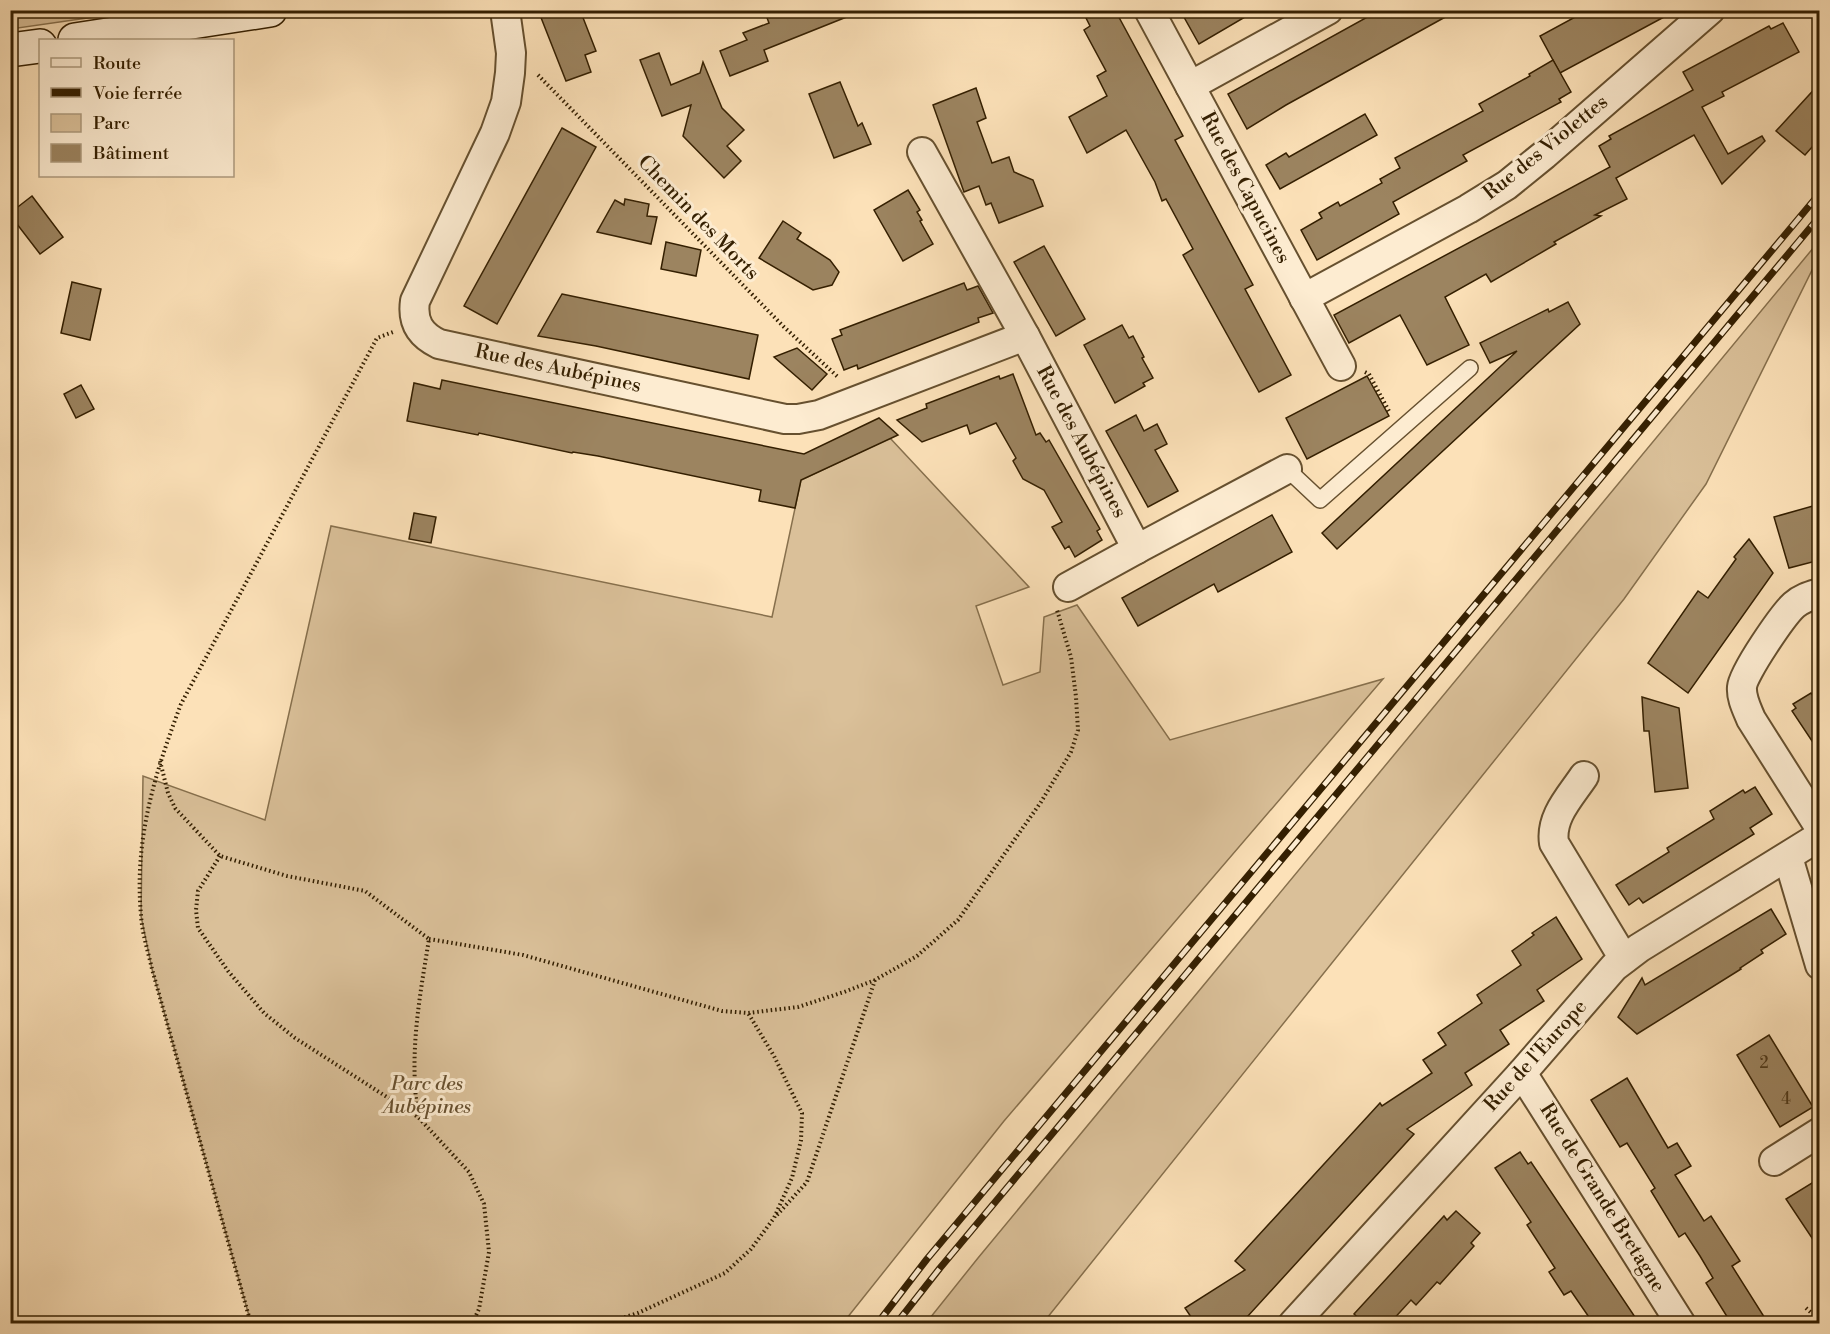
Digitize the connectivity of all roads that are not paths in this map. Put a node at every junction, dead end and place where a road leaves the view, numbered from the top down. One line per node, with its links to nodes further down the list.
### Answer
1 (270, 10): 6 (main road)
2 (505, 10): 12 (street, Rue des Aubépines)
3 (1149, 10): 9 (street, Rue des Capucines)
4 (1328, 10): 9 (street)
5 (1710, 10): 11 (street, Rue des Violettes)
6 (82, 39)
7 (39, 46): 8 (main road)
8 (10, 50)
9 (1190, 86): 11 (street, Rue des Capucines)
10 (922, 152): 12 (street, Rue des Aubépines)
11 (1304, 298): 13 (street, Rue des Capucines)
12 (1024, 336): 16 (street, Rue des Aubépines)
13 (1341, 366)
14 (1470, 368): 15 (lane)
15 (1287, 469): 16 (street)
16 (1137, 549): 17 (street)
17 (1068, 587)
18 (1820, 593): 20 (street)
19 (1584, 776): 23 (street)
20 (1820, 828)
21 (1820, 836): 22 (street, Rue de l'Europe)
22 (1788, 857): 23 (street, Rue de l'Europe); 24 (street)
23 (1624, 959): 25 (street, Rue de l'Europe)
24 (1820, 964)
25 (1522, 1073): 28 (street, Rue de l'Europe); 29 (street, Rue de Grande Bretagne)
26 (1820, 1132): 27 (street)
27 (1774, 1161)
28 (1293, 1323)
29 (1681, 1323)

